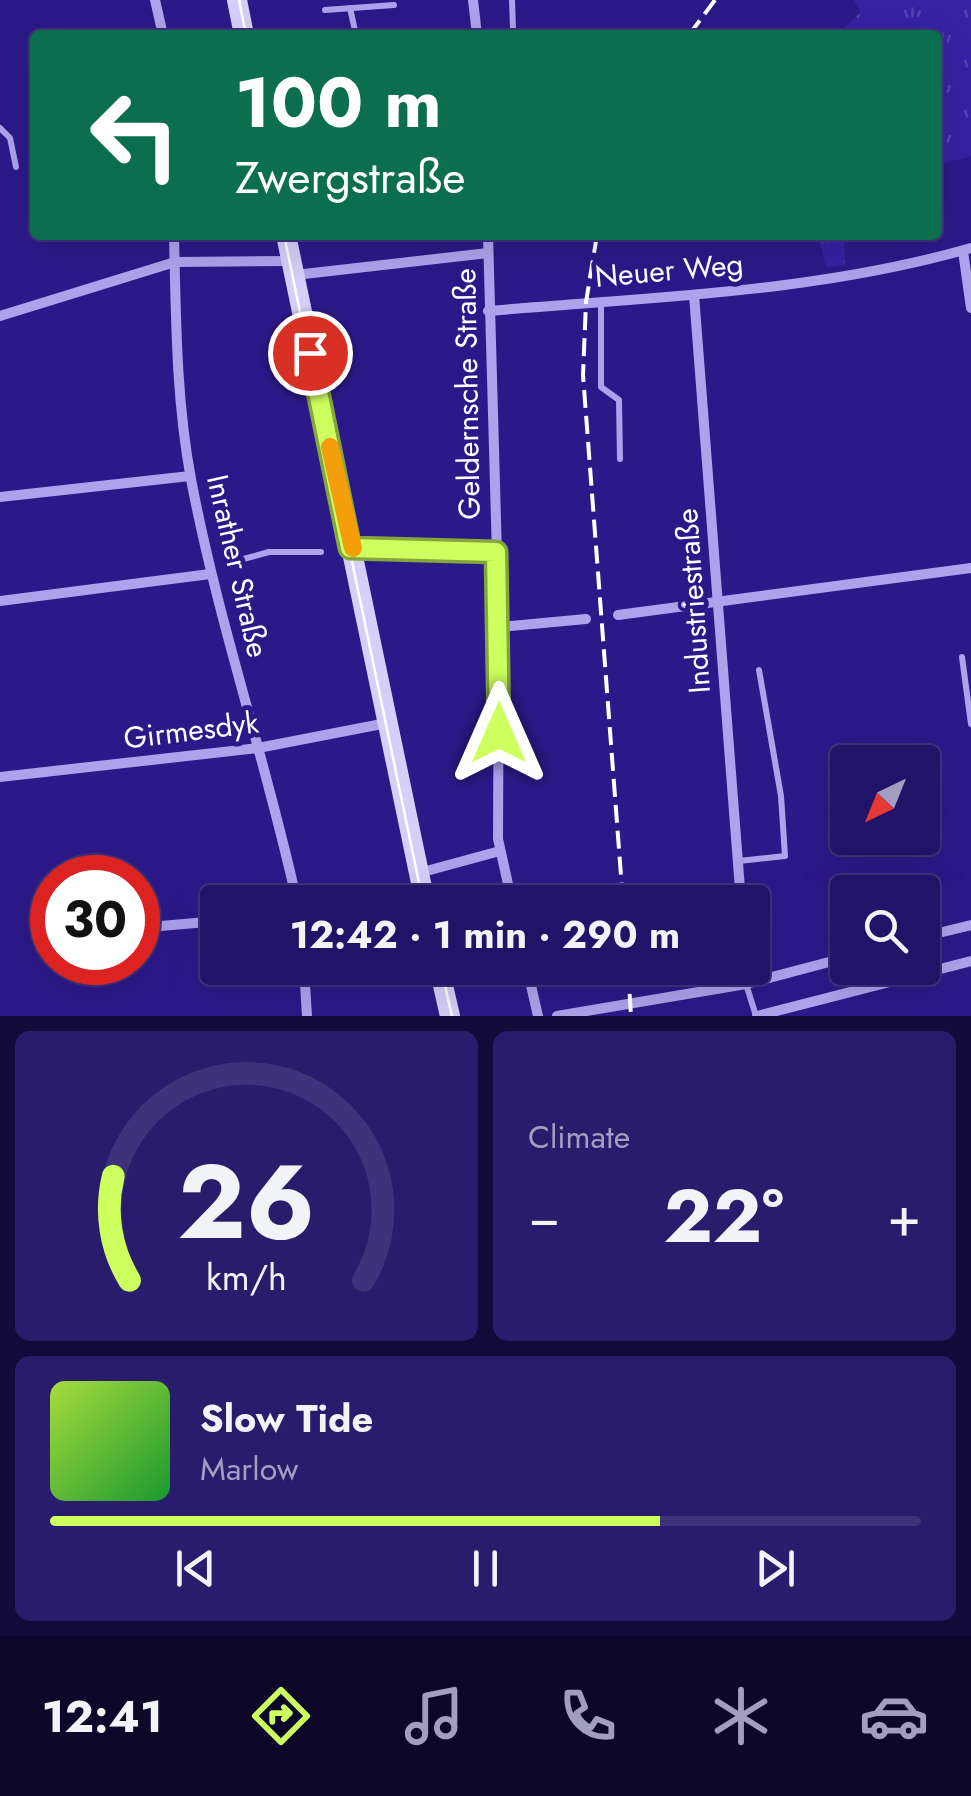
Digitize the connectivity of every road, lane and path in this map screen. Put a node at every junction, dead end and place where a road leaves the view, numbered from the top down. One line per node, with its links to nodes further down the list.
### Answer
1 (155, 0): 8 (street)
2 (237, 0): 9 (street)
3 (473, 0): 11 (street)
4 (512, 0): 12 (lane)
5 (394, 5): 6 (lane)
6 (350, 8): 7 (lane); 10 (lane)
7 (325, 10)
8 (162, 30)
9 (243, 30)
10 (355, 30)
11 (476, 30)
12 (512, 30)
13 (0, 128): 14 (lane)
14 (16, 167)
15 (174, 240): 20 (street, Inrather Straße)
16 (287, 240): 21 (street)
17 (488, 240): 19 (street, Geldernsche Straße)
18 (967, 250): 22 (street, Neuer Weg); 24 (street)
19 (488, 252): 21 (street); 25 (street, Geldernsche Straße)
20 (175, 262): 21 (street); 26 (street); 28 (street, Inrather Straße)
21 (293, 268): 30 (street)
22 (694, 295): 23 (street, Neuer Weg); 37 (street, Industriestraße)
23 (602, 301): 25 (street, Neuer Weg); 27 (lane)
24 (971, 308)
25 (488, 311): 32 (street, Geldernsche Straße)
26 (0, 316)
27 (620, 459)
28 (190, 476): 29 (street); 35 (street, Inrather Straße)
29 (0, 497)
30 (344, 548): 32 (street); 43 (street)
31 (320, 552): 33 (lane)
32 (496, 552): 40 (street, Geldernsche Straße)
33 (236, 561)
34 (971, 568): 37 (street)
35 (215, 570): 36 (street); 45 (street, Inrather Straße)
36 (0, 600)
37 (718, 602): 38 (street); 48 (street, Industriestraße)
38 (618, 615)
39 (586, 619): 40 (street)
40 (500, 627): 47 (street, Geldernsche Straße)
41 (962, 657): 44 (lane)
42 (759, 670): 48 (lane)
43 (386, 723): 45 (street, Girmesdyk); 49 (street)
44 (971, 724)
45 (258, 748): 46 (street, Girmesdyk); 50 (street, Inrather Straße)
46 (0, 778)
47 (500, 851): 49 (street); 52 (street, Geldernsche Straße)
48 (738, 861): 53 (street, Industriestraße)
49 (419, 872): 51 (street)
50 (293, 885)
51 (422, 885)
52 (508, 885)
53 (740, 885)
54 (200, 923): 56 (street)
55 (971, 925): 57 (street)
56 (160, 926)
57 (940, 933)
58 (971, 961): 70 (street)
59 (830, 962): 60 (street)
60 (770, 978)
61 (305, 985): 66 (street)
62 (443, 985): 67 (street)
63 (531, 985): 68 (street)
64 (740, 985): 69 (street)
65 (746, 985): 70 (lane)
66 (306, 1016)
67 (450, 1016)
68 (538, 1016)
69 (557, 1016)
70 (756, 1016)

